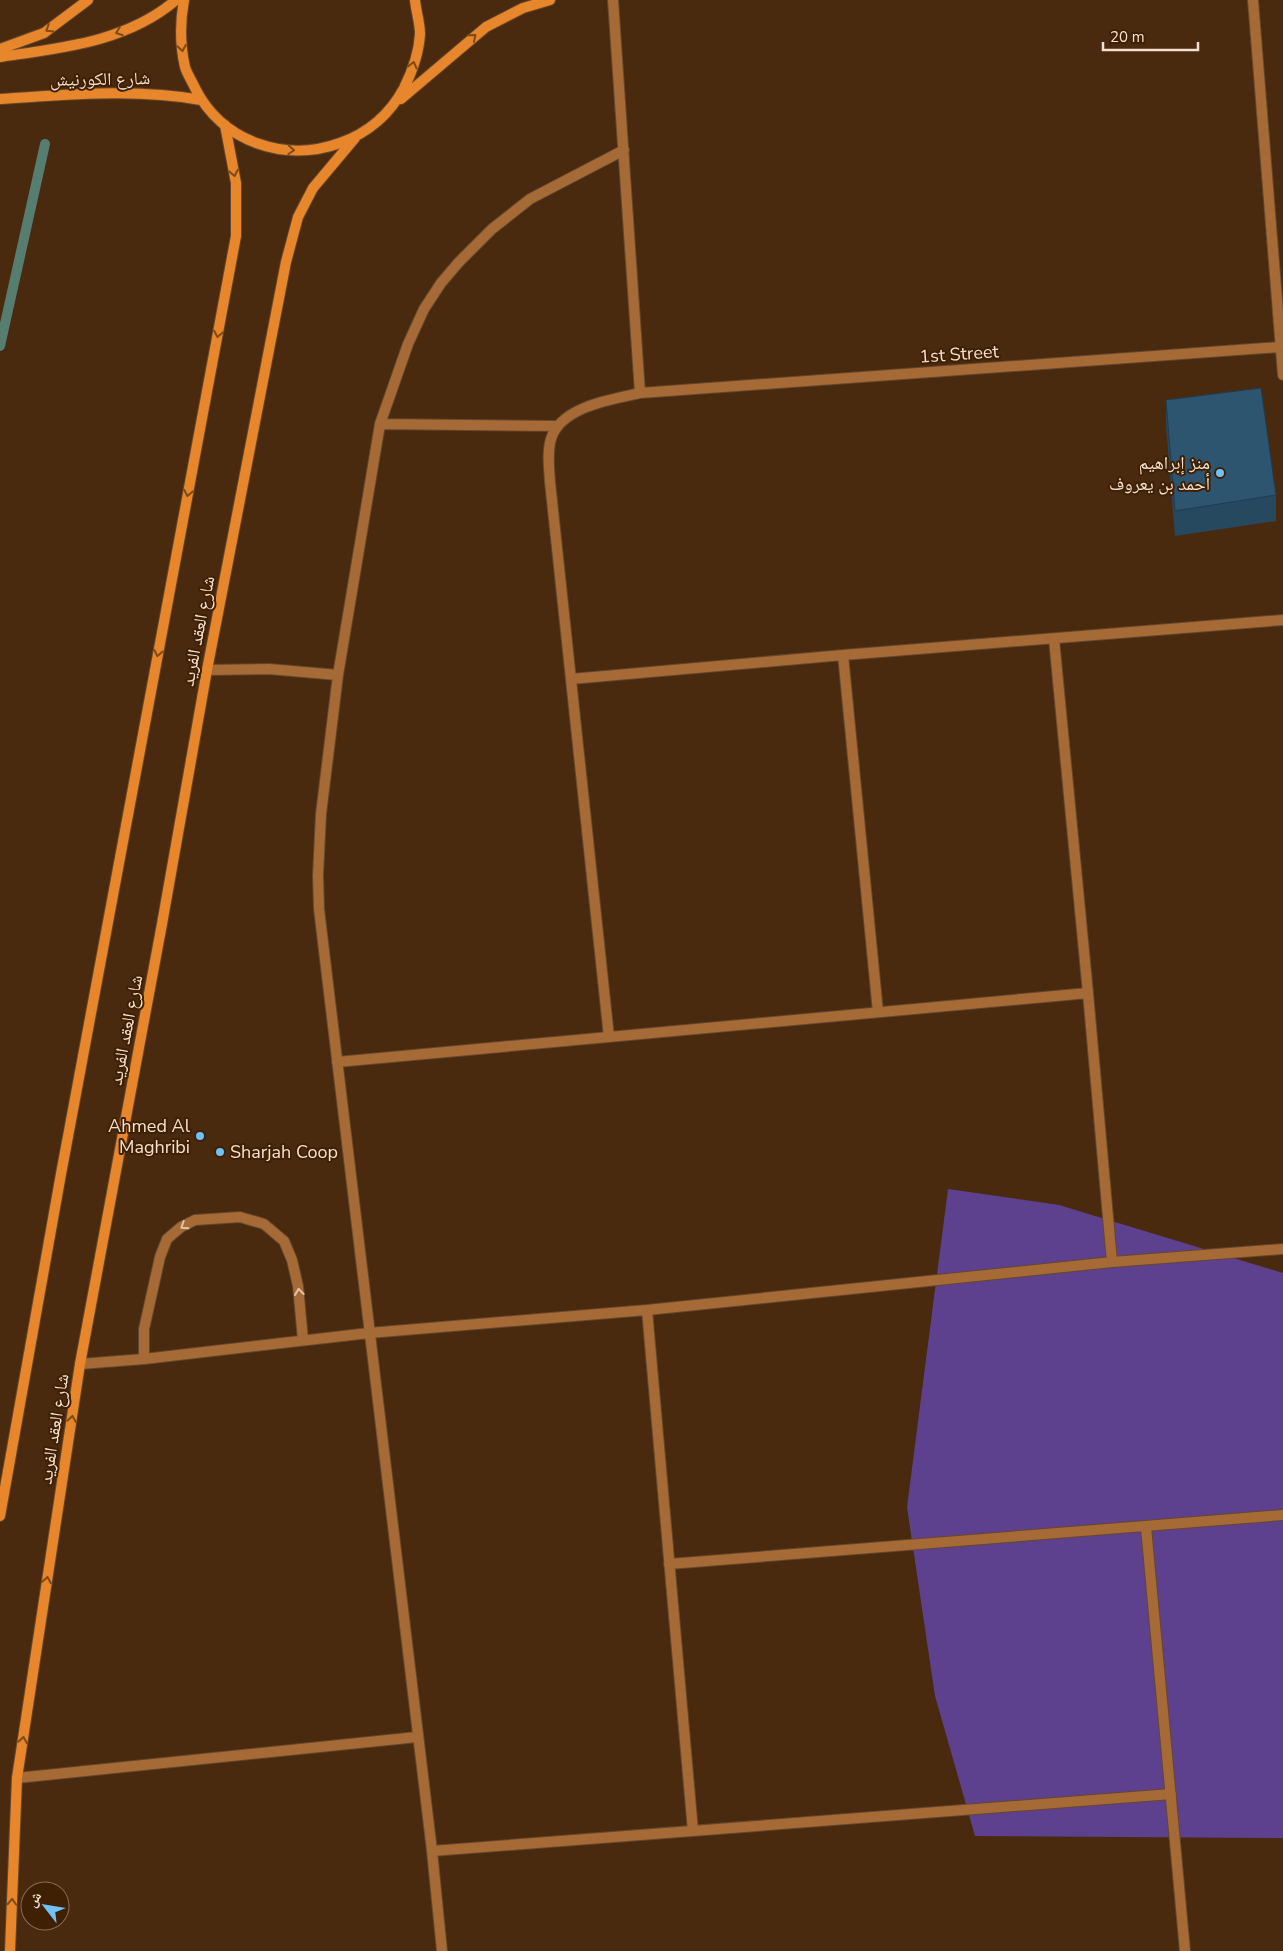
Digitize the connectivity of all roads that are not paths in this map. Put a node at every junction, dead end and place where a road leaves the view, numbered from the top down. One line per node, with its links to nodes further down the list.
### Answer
1 (88, 0): 8 (main road, one-way to 8)
2 (176, 0): 9 (main road, شارع الكورنيش, one-way to 9)
3 (184, 0): 11 (main road, one-way to 11)
4 (415, 0): 12 (main road, one-way to 4)
5 (550, 0): 12 (main road, one-way to 5)
6 (613, 0): 15 (street)
7 (1253, 0): 16 (street)
8 (0, 49)
9 (0, 57)
10 (0, 99): 11 (main road, شارع الكورنيش)
11 (201, 100): 13 (main road)
12 (396, 103): 14 (main road)
13 (224, 125): 14 (main road, one-way to 14); 38 (main road, شارع العقد الفريد, one-way to 38)
14 (355, 138): 24 (main road, شارع العقد الفريد)
15 (624, 150): 18 (street); 19 (street)
16 (1280, 347): 17 (street); 18 (street, 1st Street)
17 (1283, 375)
18 (640, 393): 20 (street, 1st Street)
19 (380, 424): 20 (street); 25 (street)
20 (556, 426): 26 (street)
21 (1283, 620): 22 (street)
22 (1054, 639): 23 (street); 27 (street)
23 (843, 654): 26 (street); 28 (street)
24 (207, 670): 25 (street); 37 (main road, شارع العقد الفريد)
25 (338, 675): 30 (street)
26 (571, 679): 29 (street)
27 (1088, 993): 28 (street); 32 (street)
28 (878, 1012): 29 (street)
29 (609, 1037): 30 (street)
30 (337, 1062): 34 (street)
31 (1283, 1249): 32 (street)
32 (1112, 1262): 33 (street)
33 (647, 1310): 34 (street); 41 (street)
34 (369, 1333): 35 (street); 42 (street)
35 (303, 1340): 36 (street); 36 (street, one-way to 36)
36 (144, 1359): 37 (street)
37 (80, 1364): 43 (main road, شارع العقد الفريد, one-way to 37)
38 (0, 1516)
39 (1283, 1516): 40 (street)
40 (1146, 1527): 41 (street); 44 (street)
41 (669, 1564): 45 (street)
42 (417, 1737): 43 (street); 46 (street)
43 (17, 1778): 47 (main road, شارع العقد الفريد, one-way to 43)
44 (1171, 1794): 45 (street); 49 (street)
45 (692, 1831): 46 (street)
46 (432, 1851): 48 (street)
47 (10, 1951)
48 (442, 1951)
49 (1185, 1951)

